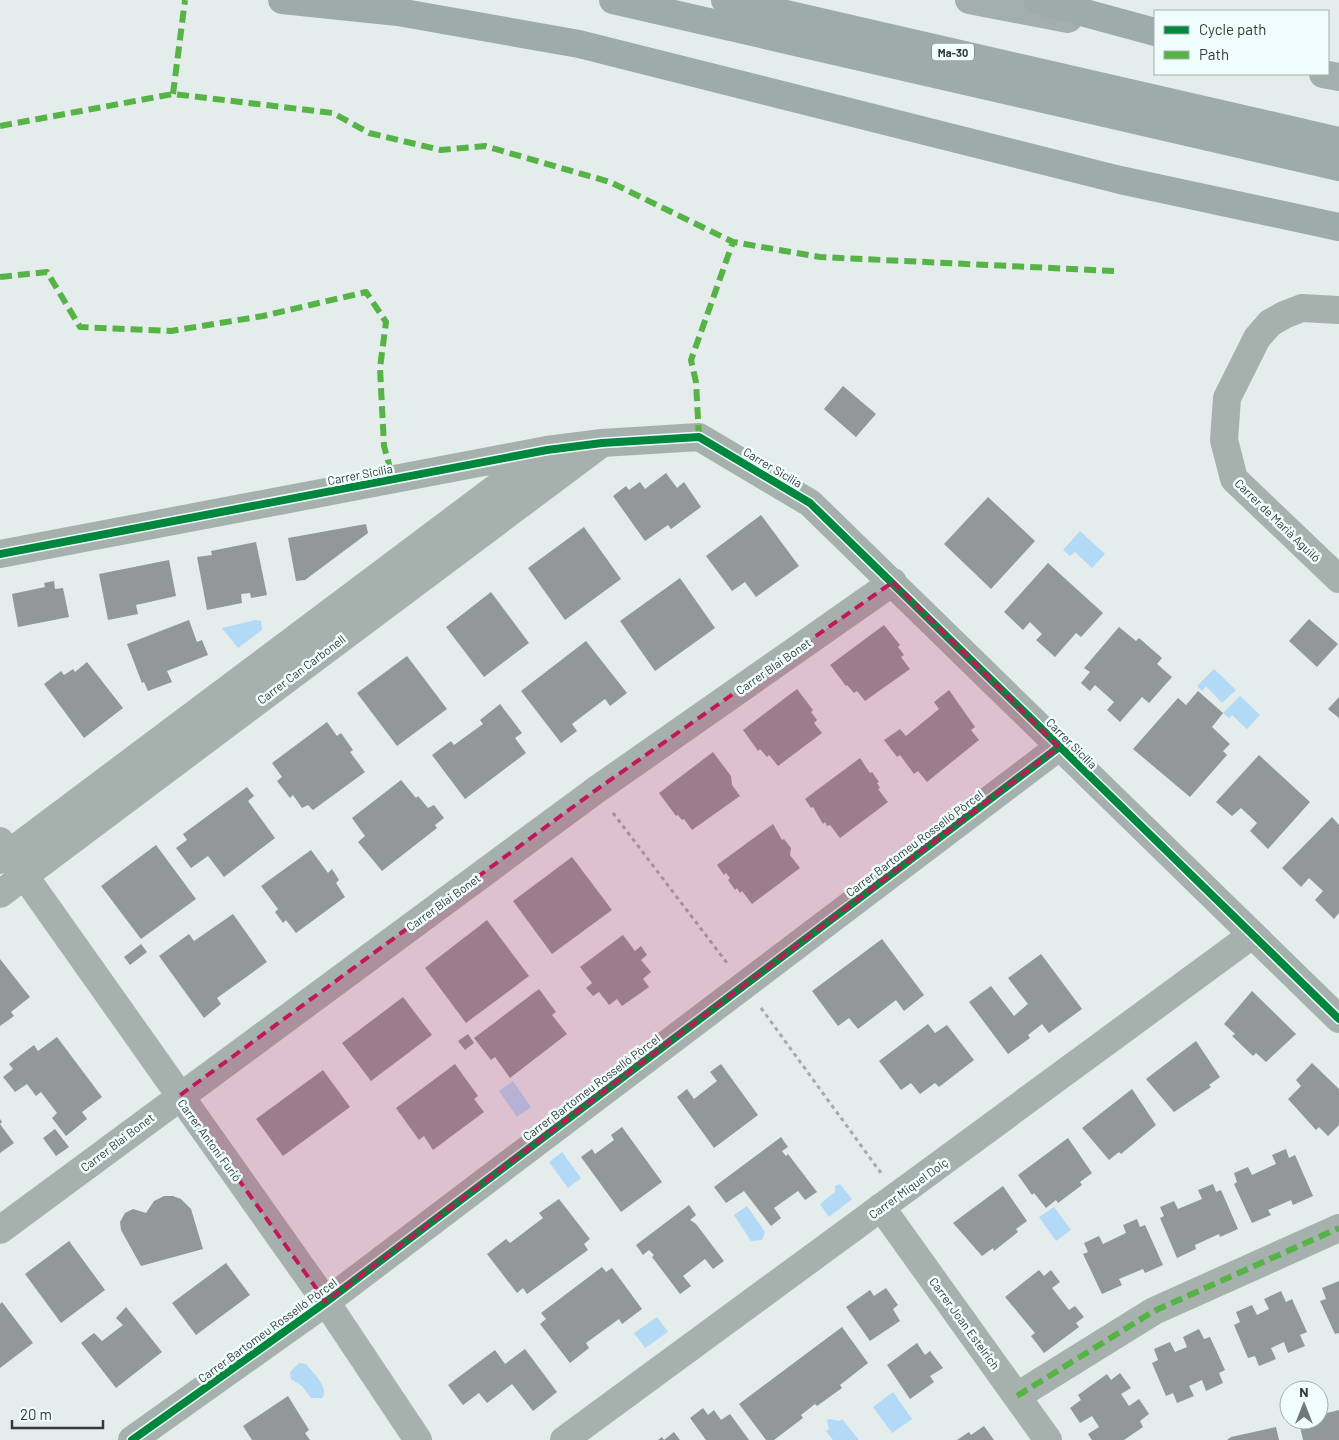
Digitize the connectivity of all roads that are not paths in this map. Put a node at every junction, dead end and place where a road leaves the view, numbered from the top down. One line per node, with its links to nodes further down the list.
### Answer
1 (282, 0): 10 (highway)
2 (613, 0): 9 (highway)
3 (725, 0): 8 (highway, Ma-30)
4 (969, 0): 7 (highway)
5 (1037, 0): 6 (highway)
6 (1154, 32)
7 (1154, 36)
8 (1339, 141)
9 (1339, 167)
10 (1339, 227)
11 (1339, 310): 15 (street, Carrer de Marià Aguiló)
12 (602, 443): 13 (street, Carrer Sicília); 16 (street, Carrer Sicília); 19 (street, Carrer Can Carbonell)
13 (547, 450): 14 (street, Carrer Sicília); 18 (street)
14 (0, 554)
15 (1339, 579)
16 (893, 582): 17 (street, Carrer Sicília); 23 (street, Carrer Blai Bonet)
17 (1059, 747): 21 (street, Carrer Sicília); 27 (street, Carrer Bartomeu Rosselló Pòrcel)
18 (3, 852): 19 (street, Carrer Antoni Furió)
19 (24, 876): 20 (street, Carrer Can Carbonell); 23 (street, Carrer Antoni Furió)
20 (0, 894)
21 (1252, 935): 22 (street, Carrer Sicília); 24 (street, Carrer Miquel Dolç)
22 (1339, 1019)
23 (179, 1096): 26 (street, Carrer Blai Bonet); 27 (street, Carrer Antoni Furió)
24 (881, 1207): 28 (street, Carrer Joan Estelrich); 31 (street, Carrer Miquel Dolç)
25 (1339, 1228): 28 (street)
26 (0, 1230)
27 (326, 1302): 29 (street, Carrer Bartomeu Rosselló Pòrcel); 30 (street, Carrer Antoni Furió)
28 (1017, 1396): 32 (street, Carrer Joan Estelrich)
29 (132, 1440)
30 (418, 1440)
31 (564, 1440)
32 (1048, 1440)

